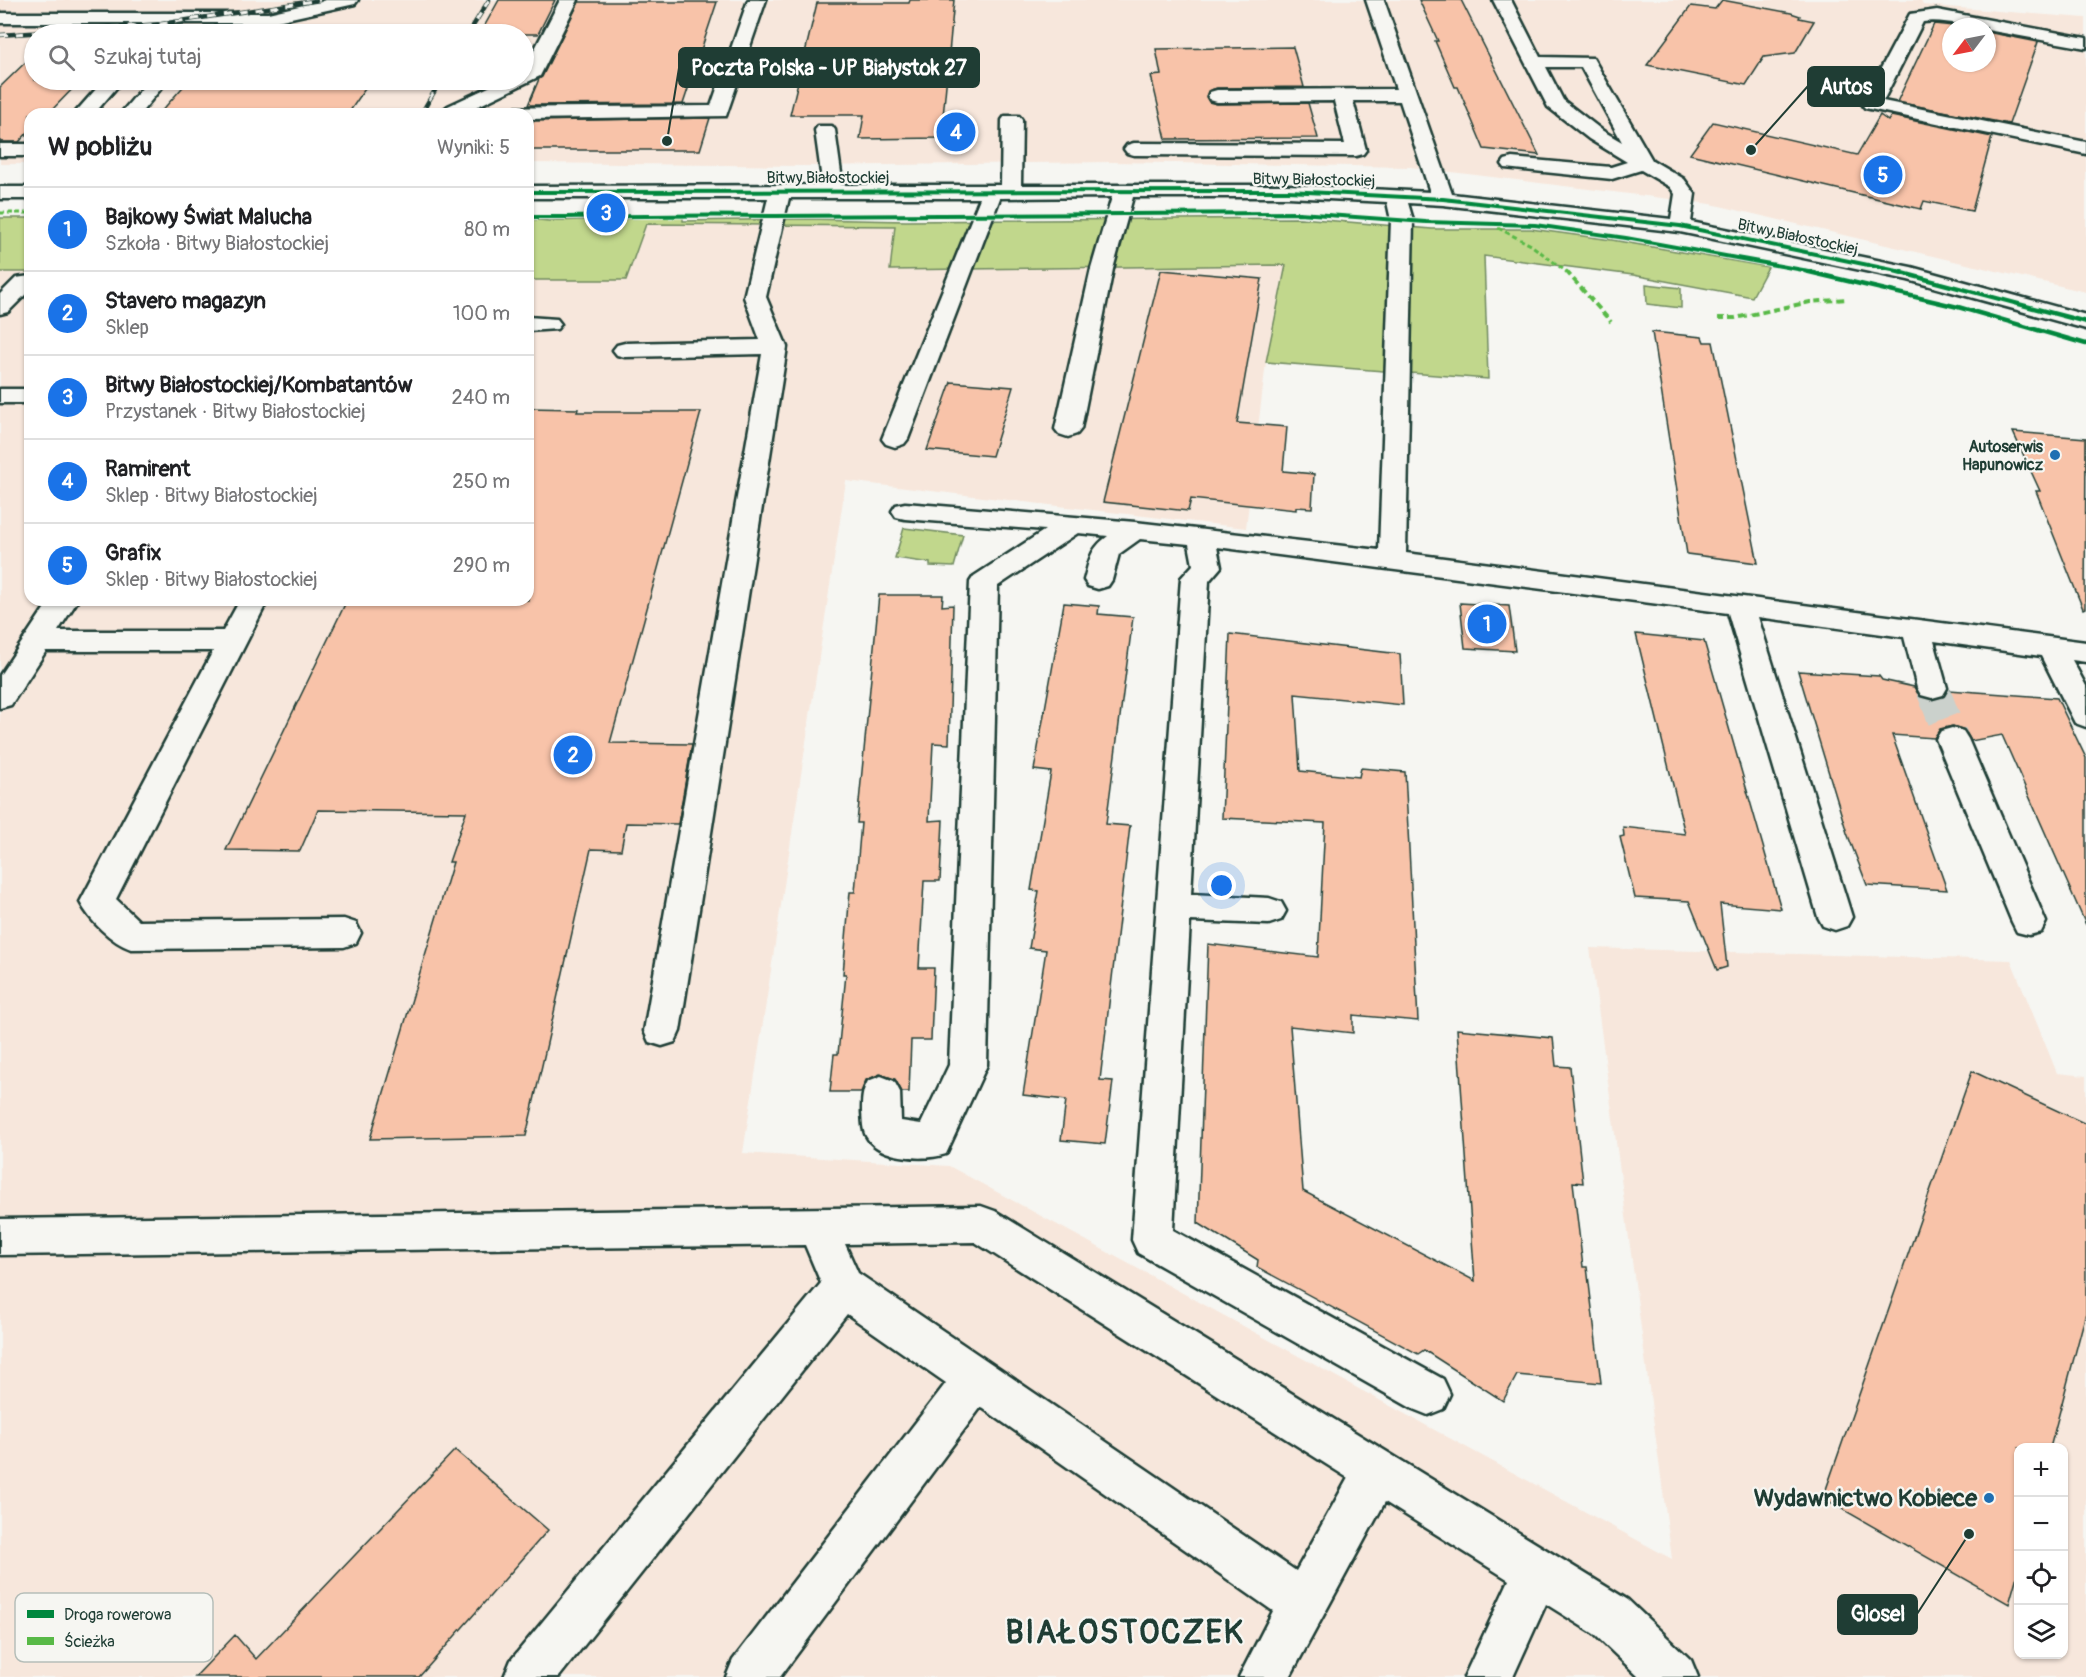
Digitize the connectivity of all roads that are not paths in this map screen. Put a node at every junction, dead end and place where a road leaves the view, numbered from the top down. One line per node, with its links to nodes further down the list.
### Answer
1 (349, 0): 6 (street)
2 (569, 0): 11 (street)
3 (757, 0): 21 (street)
4 (1375, 0): 16 (street)
5 (1502, 0): 10 (street)
6 (183, 18): 7 (street); 8 (street)
7 (4, 21)
8 (179, 24)
9 (2086, 43): 24 (street)
10 (1534, 62): 28 (street); 28 (street)
11 (534, 70)
12 (105, 90): 18 (street)
13 (150, 90): 19 (street)
14 (497, 90): 20 (street)
15 (1342, 94): 16 (street); 17 (street); 25 (street)
16 (1408, 95): 38 (street)
17 (1217, 96)
18 (89, 108)
19 (135, 108)
20 (460, 108)
21 (534, 113)
22 (1012, 120): 31 (street)
23 (825, 130): 30 (street)
24 (2086, 148)
25 (1134, 149)
26 (0, 150): 27 (street)
27 (24, 150)
28 (1644, 163): 29 (street); 39 (street)
29 (1512, 164)
30 (830, 190): 31 (street, Bitwy Białostockiej); 33 (street, Bitwy Białostockiej)
31 (1002, 190): 32 (street, Bitwy Białostockiej); 48 (street)
32 (1125, 190): 37 (street, Bitwy Białostockiej); 47 (street)
33 (780, 191): 34 (street, Bitwy Białostockiej); 43 (street)
34 (534, 192)
35 (0, 193): 36 (street)
36 (24, 193)
37 (1395, 195): 38 (street, Bitwy Białostockiej); 53 (street)
38 (1443, 199): 39 (street, Bitwy Białostockiej)
39 (1680, 226): 42 (street, Bitwy Białostockiej)
40 (24, 283): 41 (street)
41 (0, 307)
42 (2086, 322)
43 (775, 347): 44 (street); 72 (street)
44 (625, 350)
45 (0, 396): 46 (street)
46 (24, 396)
47 (1068, 429)
48 (895, 439)
49 (905, 512): 50 (street)
50 (1073, 524): 51 (street); 73 (street)
51 (1135, 530): 52 (street); 54 (street)
52 (1201, 537): 53 (street); 67 (street)
53 (1392, 562): 55 (street)
54 (1098, 580)
55 (1740, 605): 58 (street); 69 (street)
56 (60, 606): 59 (street)
57 (251, 606): 60 (street)
58 (1916, 629): 61 (street); 63 (street)
59 (37, 641): 60 (street); 64 (street)
60 (232, 641): 71 (street)
61 (2051, 647): 62 (street); 65 (street)
62 (2086, 651)
63 (1932, 688)
64 (0, 698)
65 (2086, 716)
66 (1952, 740): 70 (street)
67 (1174, 907): 68 (street); 78 (street)
68 (1269, 911)
69 (1835, 917)
70 (2030, 922)
71 (344, 933)
72 (662, 1031)
73 (881, 1092)
74 (817, 1226): 75 (street); 76 (street); 79 (street)
75 (0, 1237)
76 (843, 1287): 77 (street); 82 (street)
77 (976, 1378): 81 (street); 83 (street)
78 (1428, 1394)
79 (1377, 1471): 80 (street); 81 (street)
80 (1537, 1571): 85 (street); 86 (street)
81 (1303, 1604): 84 (street)
82 (528, 1677)
83 (750, 1677)
84 (1263, 1677)
85 (1488, 1677)
86 (1674, 1677)

